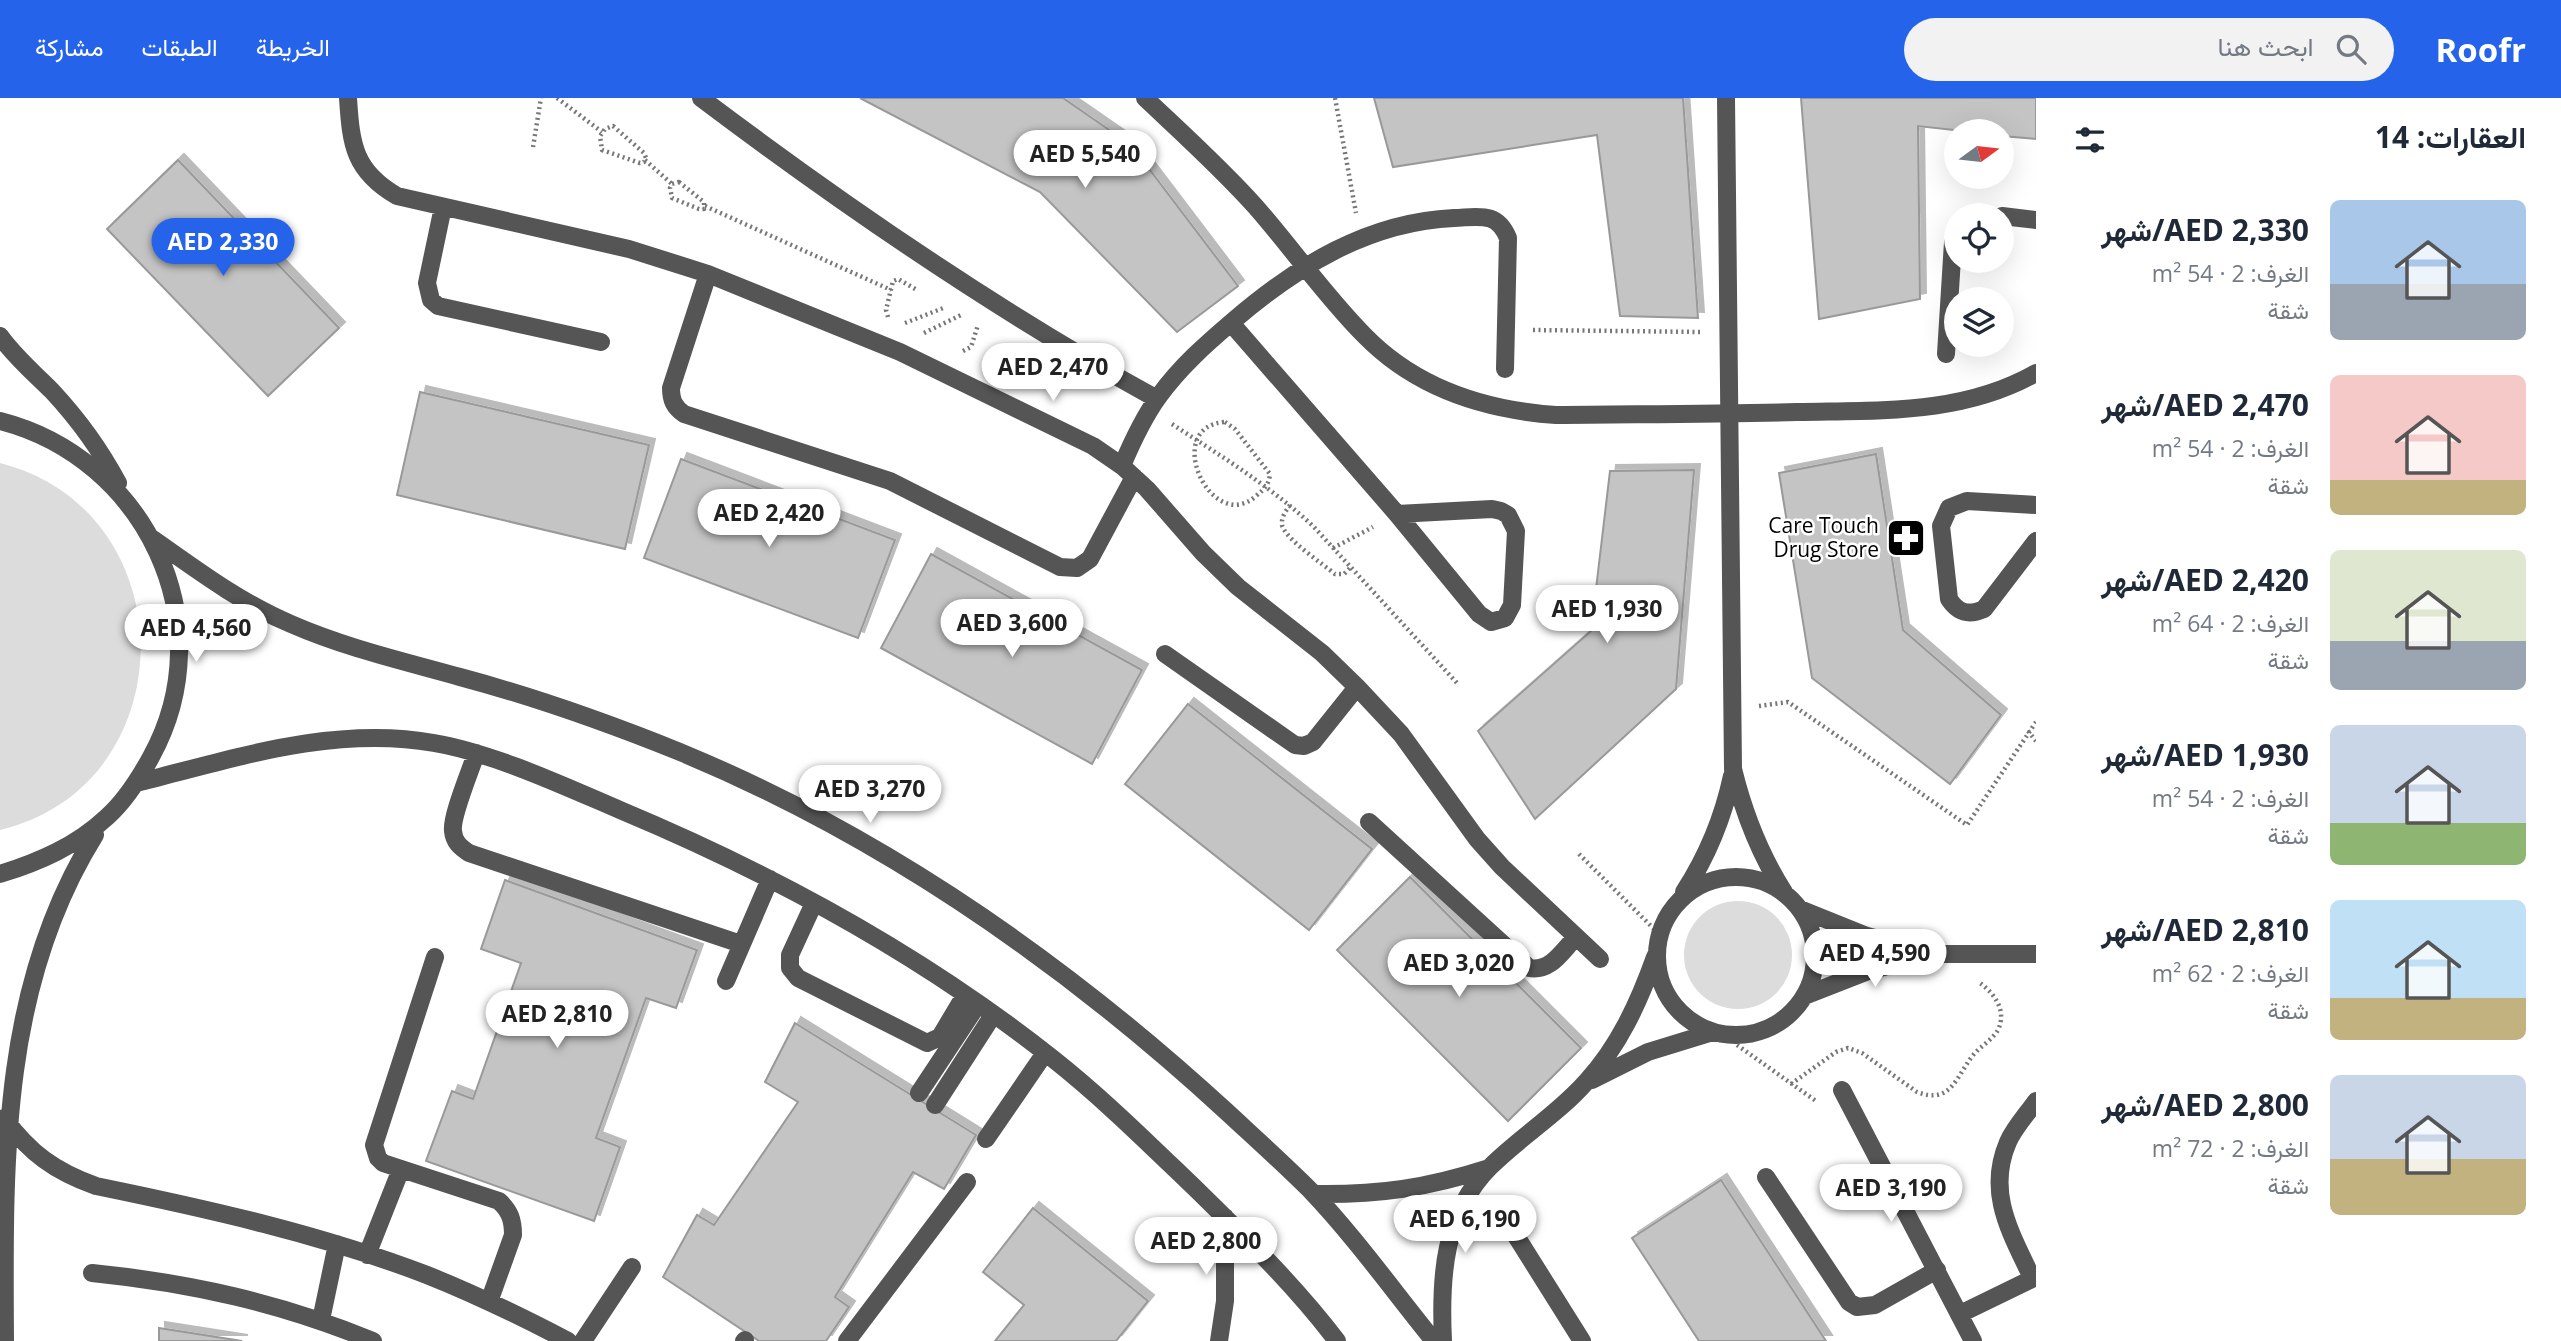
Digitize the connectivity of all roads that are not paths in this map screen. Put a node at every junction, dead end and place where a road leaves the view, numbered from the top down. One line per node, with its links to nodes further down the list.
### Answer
1 (348, 98): 5 (street)
2 (701, 98): 15 (street)
3 (1145, 98): 8 (street)
4 (1726, 98): 16 (street)
5 (443, 206): 9 (street); 12 (street)
6 (2014, 217): 7 (street)
7 (2036, 220)
8 (1306, 265): 10 (street); 13 (street); 16 (street)
9 (708, 274): 18 (street); 18 (street)
10 (1231, 323): 15 (street); 21 (street)
11 (0, 336): 19 (street)
12 (600, 342)
13 (1505, 369)
14 (2036, 373): 16 (street)
15 (1154, 404): 18 (street)
16 (1730, 413): 27 (street)
17 (0, 421): 19 (street)
18 (1128, 472): 25 (street)
19 (126, 499): 22 (street)
20 (2036, 505): 23 (street)
21 (1397, 514): 21 (street)
22 (153, 539): 28 (street); 60 (street)
23 (2036, 541)
24 (1165, 654): 25 (street)
25 (1356, 687): 37 (street)
26 (476, 753): 28 (street); 32 (street); 38 (street)
27 (1733, 769): 33 (street); 34 (street)
28 (136, 783): 29 (street)
29 (108, 817): 31 (street); 54 (street)
30 (1369, 822): 37 (street)
31 (0, 874)
32 (775, 882): 35 (street); 38 (street); 38 (street)
33 (1784, 892): 34 (street); 36 (street)
34 (1680, 899): 41 (street)
35 (814, 903): 45 (street); 45 (street)
36 (1800, 909): 39 (street); 44 (street)
37 (1576, 937): 43 (street)
38 (741, 944)
39 (1937, 954): 40 (street); 44 (street)
40 (2036, 954)
41 (1656, 955): 47 (street); 49 (street)
42 (435, 957): 57 (street)
43 (1600, 959)
44 (1804, 996): 47 (street)
45 (972, 999): 46 (street); 51 (street)
46 (993, 1015): 48 (street); 53 (street)
47 (1718, 1033): 49 (street)
48 (1049, 1056): 55 (street); 61 (street)
49 (1586, 1083): 56 (street)
50 (1842, 1090): 66 (street)
51 (919, 1094)
52 (2036, 1101): 68 (street)
53 (935, 1105)
54 (4, 1118): 63 (street); 72 (street)
55 (990, 1142)
56 (1489, 1168): 60 (street); 80 (street)
57 (401, 1169): 64 (street); 69 (street)
58 (1766, 1177): 66 (street)
59 (967, 1182): 76 (street)
60 (1314, 1194): 79 (street)
61 (1225, 1217): 77 (street); 78 (street)
62 (1506, 1220): 81 (street)
63 (337, 1244): 64 (street); 71 (street)
64 (367, 1255): 69 (street)
65 (632, 1267): 75 (street)
66 (1937, 1270): 70 (street)
67 (92, 1273): 71 (street)
68 (2034, 1277): 70 (street)
69 (489, 1302): 74 (street)
70 (1960, 1314): 82 (street)
71 (321, 1320): 73 (street)
72 (5, 1341)
73 (373, 1341)
74 (568, 1341)
75 (583, 1341)
76 (847, 1341)
77 (1219, 1341)
78 (1337, 1341)
79 (1434, 1341)
80 (1443, 1341)
81 (1581, 1341)
82 (1973, 1341)

